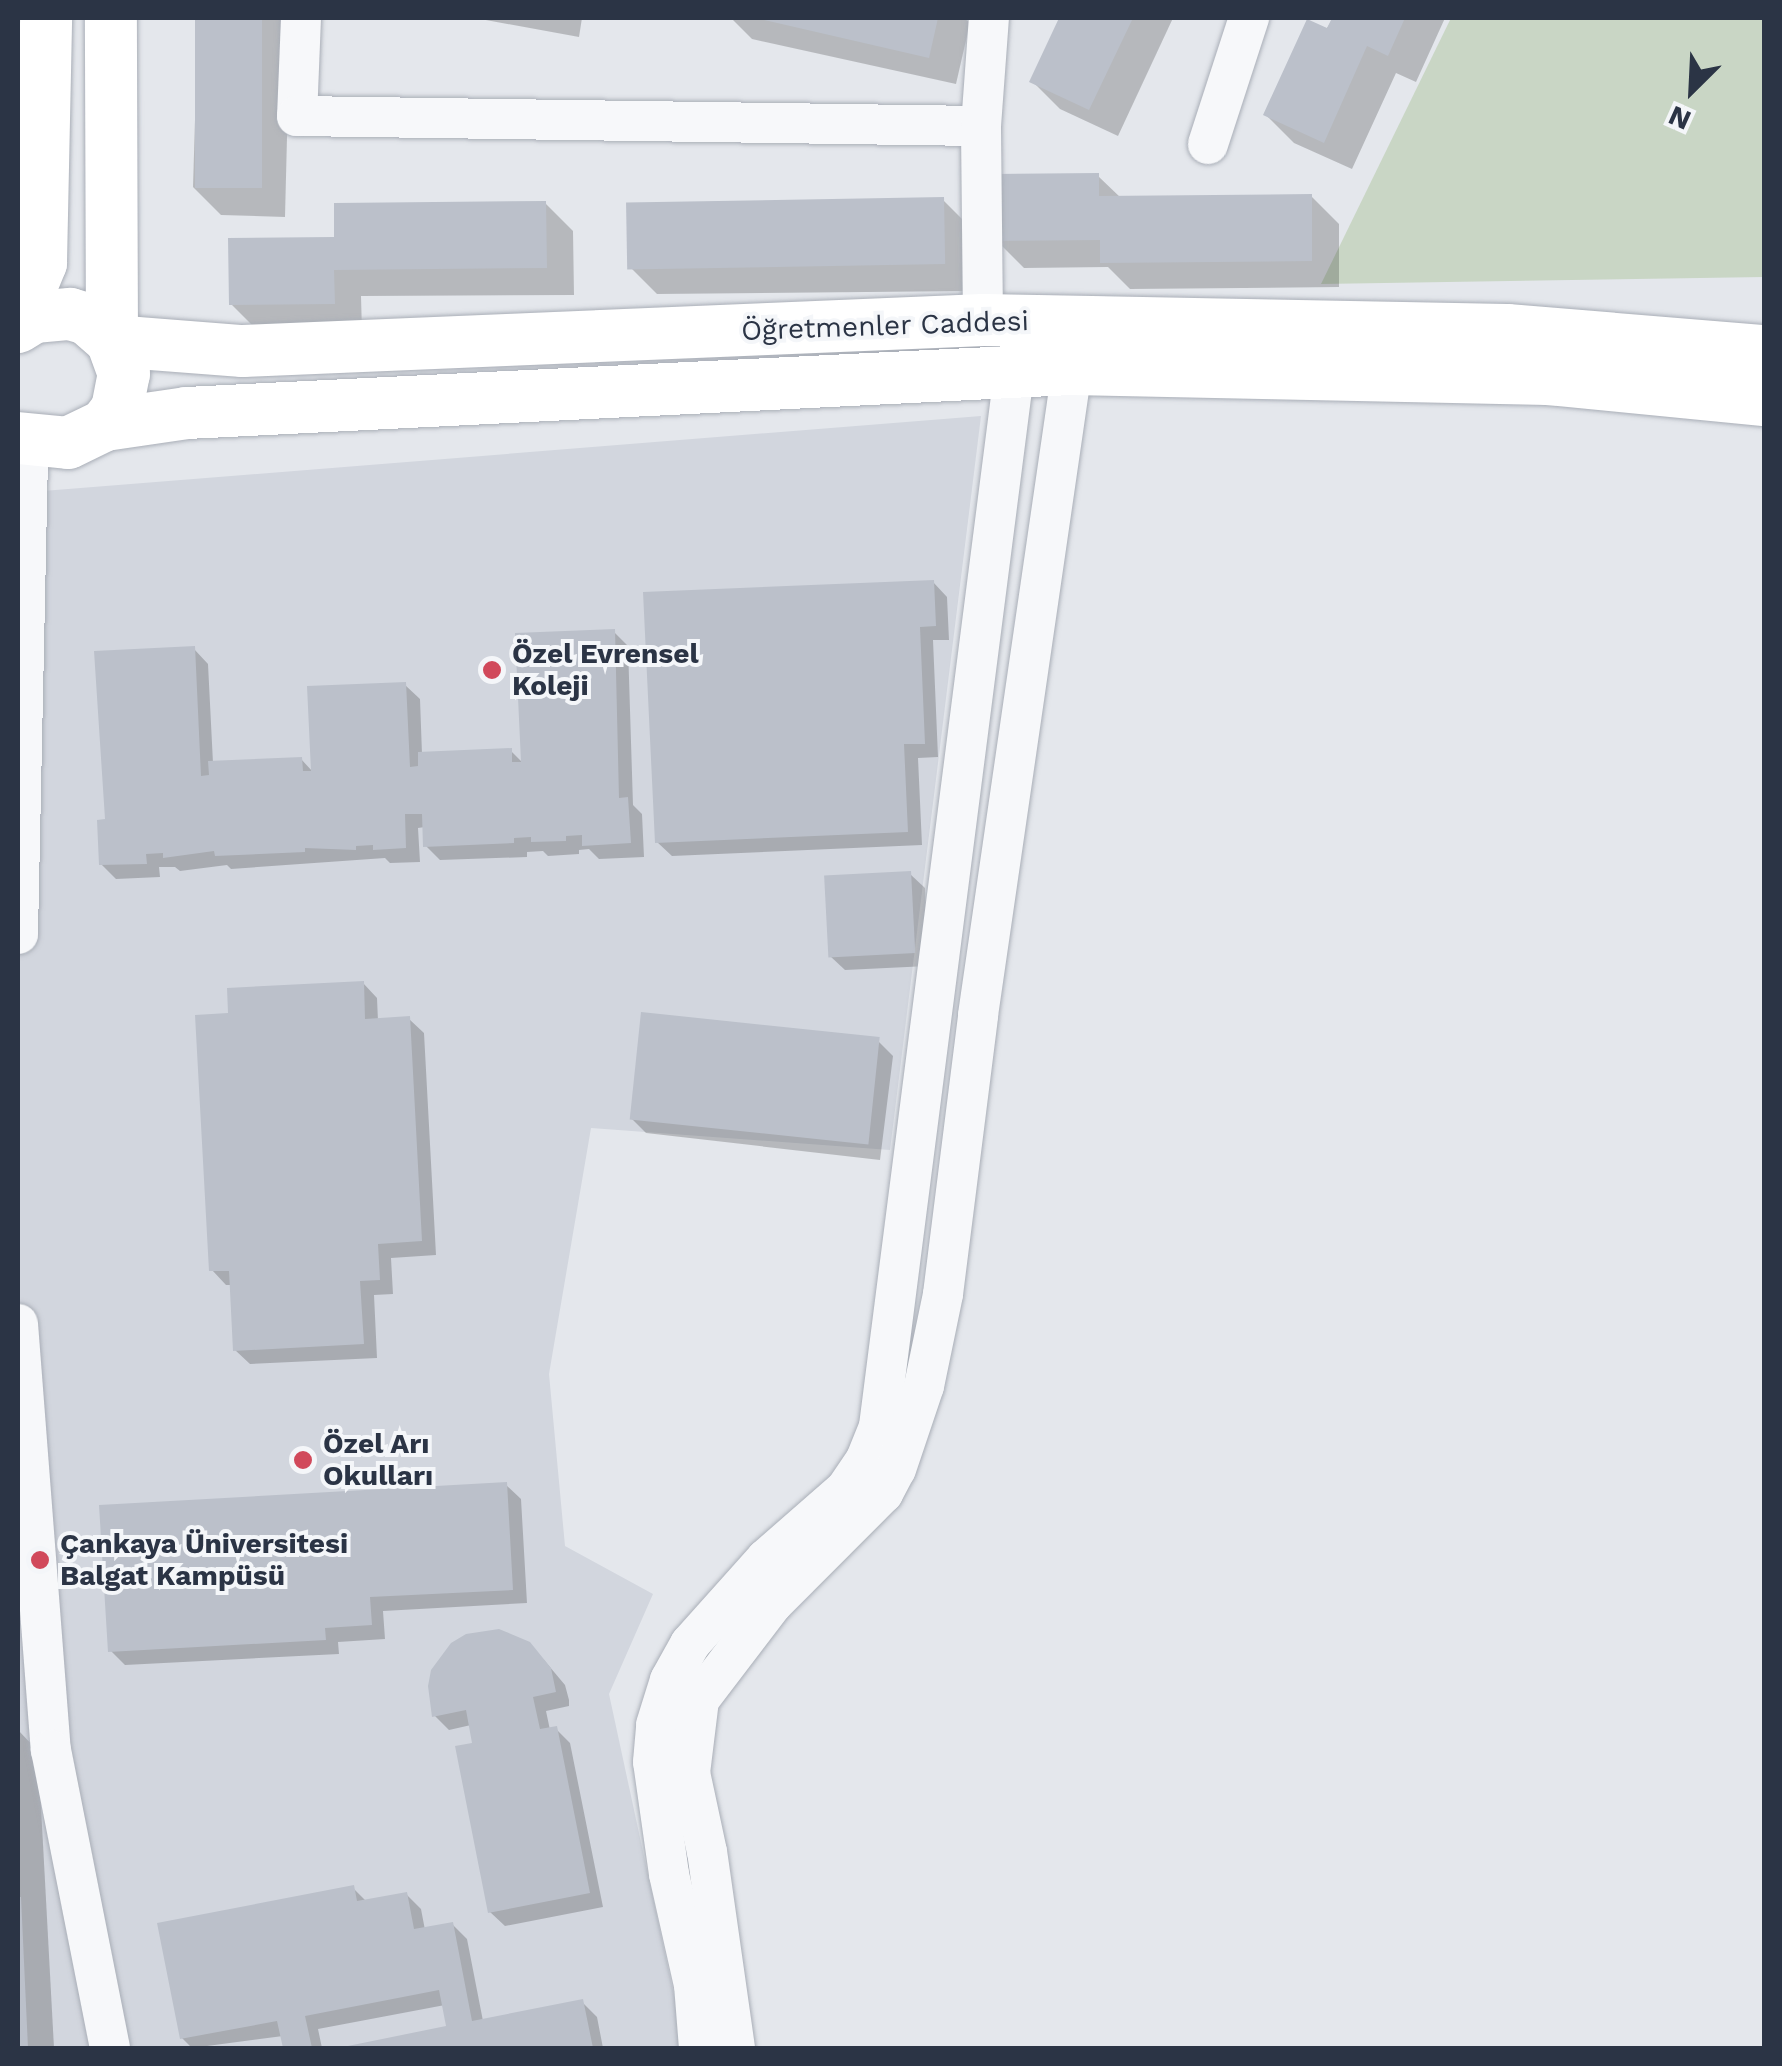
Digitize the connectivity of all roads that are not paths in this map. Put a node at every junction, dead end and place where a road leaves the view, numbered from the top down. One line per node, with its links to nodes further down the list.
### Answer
1 (46, 18): 8 (main road)
2 (111, 18): 11 (main road)
3 (301, 18): 6 (street)
4 (989, 18): 6 (street)
5 (1249, 18): 7 (street)
6 (980, 126): 9 (street)
7 (1208, 144)
8 (18, 319)
9 (984, 320): 11 (main road, Öğretmenler Caddesi); 12 (main road, Öğretmenler Caddesi)
10 (18, 327): 11 (main road, Öğretmenler Caddesi)
11 (112, 341): 16 (main road)
12 (1764, 351)
13 (1072, 369): 14 (main road, Öğretmenler Caddesi); 15 (main road, Öğretmenler Caddesi); 22 (street)
14 (1014, 374): 16 (main road, Öğretmenler Caddesi); 21 (street)
15 (1764, 400)
16 (105, 425): 17 (main road, Öğretmenler Caddesi)
17 (21, 435): 18 (street)
18 (18, 934)
19 (18, 1324): 20 (street)
20 (110, 2048)
21 (700, 2048)
22 (735, 2048)

